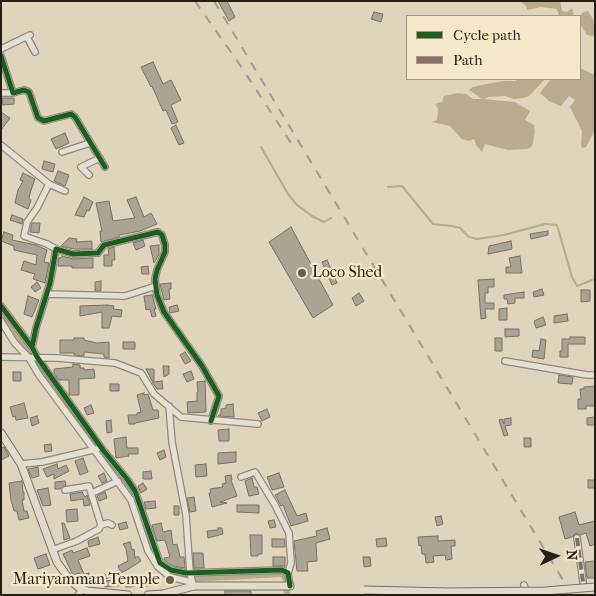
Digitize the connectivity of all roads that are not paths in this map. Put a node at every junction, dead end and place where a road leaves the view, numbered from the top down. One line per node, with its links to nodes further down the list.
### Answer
1 (1, 49): 2 (street)
2 (35, 52)
3 (1, 56): 5 (street)
4 (1, 93): 5 (street)
5 (13, 93): 6 (street)
6 (90, 143): 8 (street); 9 (street)
7 (1, 145): 12 (street)
8 (62, 152)
9 (100, 158): 10 (street); 11 (street)
10 (105, 167)
11 (90, 174)
12 (49, 184): 13 (street); 14 (street)
13 (65, 191)
14 (56, 249): 15 (street); 16 (street)
15 (156, 286): 16 (street); 26 (street)
16 (47, 294): 19 (street)
17 (1, 306): 19 (street)
18 (1, 321): 22 (street)
19 (32, 346): 21 (street)
20 (1, 357): 22 (street)
21 (37, 357): 22 (street); 25 (street); 29 (street)
22 (29, 358): 30 (street)
23 (505, 361): 24 (street)
24 (595, 375)
25 (169, 406): 26 (street); 40 (street)
26 (211, 420): 27 (street)
27 (258, 424)
28 (1, 433): 31 (main road)
29 (101, 446): 30 (street); 40 (street)
30 (95, 451): 31 (street); 33 (street)
31 (21, 464): 39 (main road)
32 (241, 477): 41 (street)
33 (118, 481): 35 (street); 43 (street)
34 (65, 490): 35 (street)
35 (92, 493): 36 (street)
36 (101, 525): 37 (street); 39 (street)
37 (112, 525)
38 (577, 538): 42 (street)
39 (52, 550): 49 (main road)
40 (190, 573): 41 (street); 43 (street)
41 (288, 573): 45 (street)
42 (583, 582)
43 (193, 584): 45 (main road); 50 (main road)
44 (525, 585): 54 (street, bridge)
45 (286, 586)
46 (595, 587): 48 (main road, bridge)
47 (426, 588): 53 (street)
48 (364, 590)
49 (80, 593): 51 (main road)
50 (163, 594): 52 (main road)
51 (128, 595)
52 (148, 595)
53 (427, 595)
54 (527, 595)

